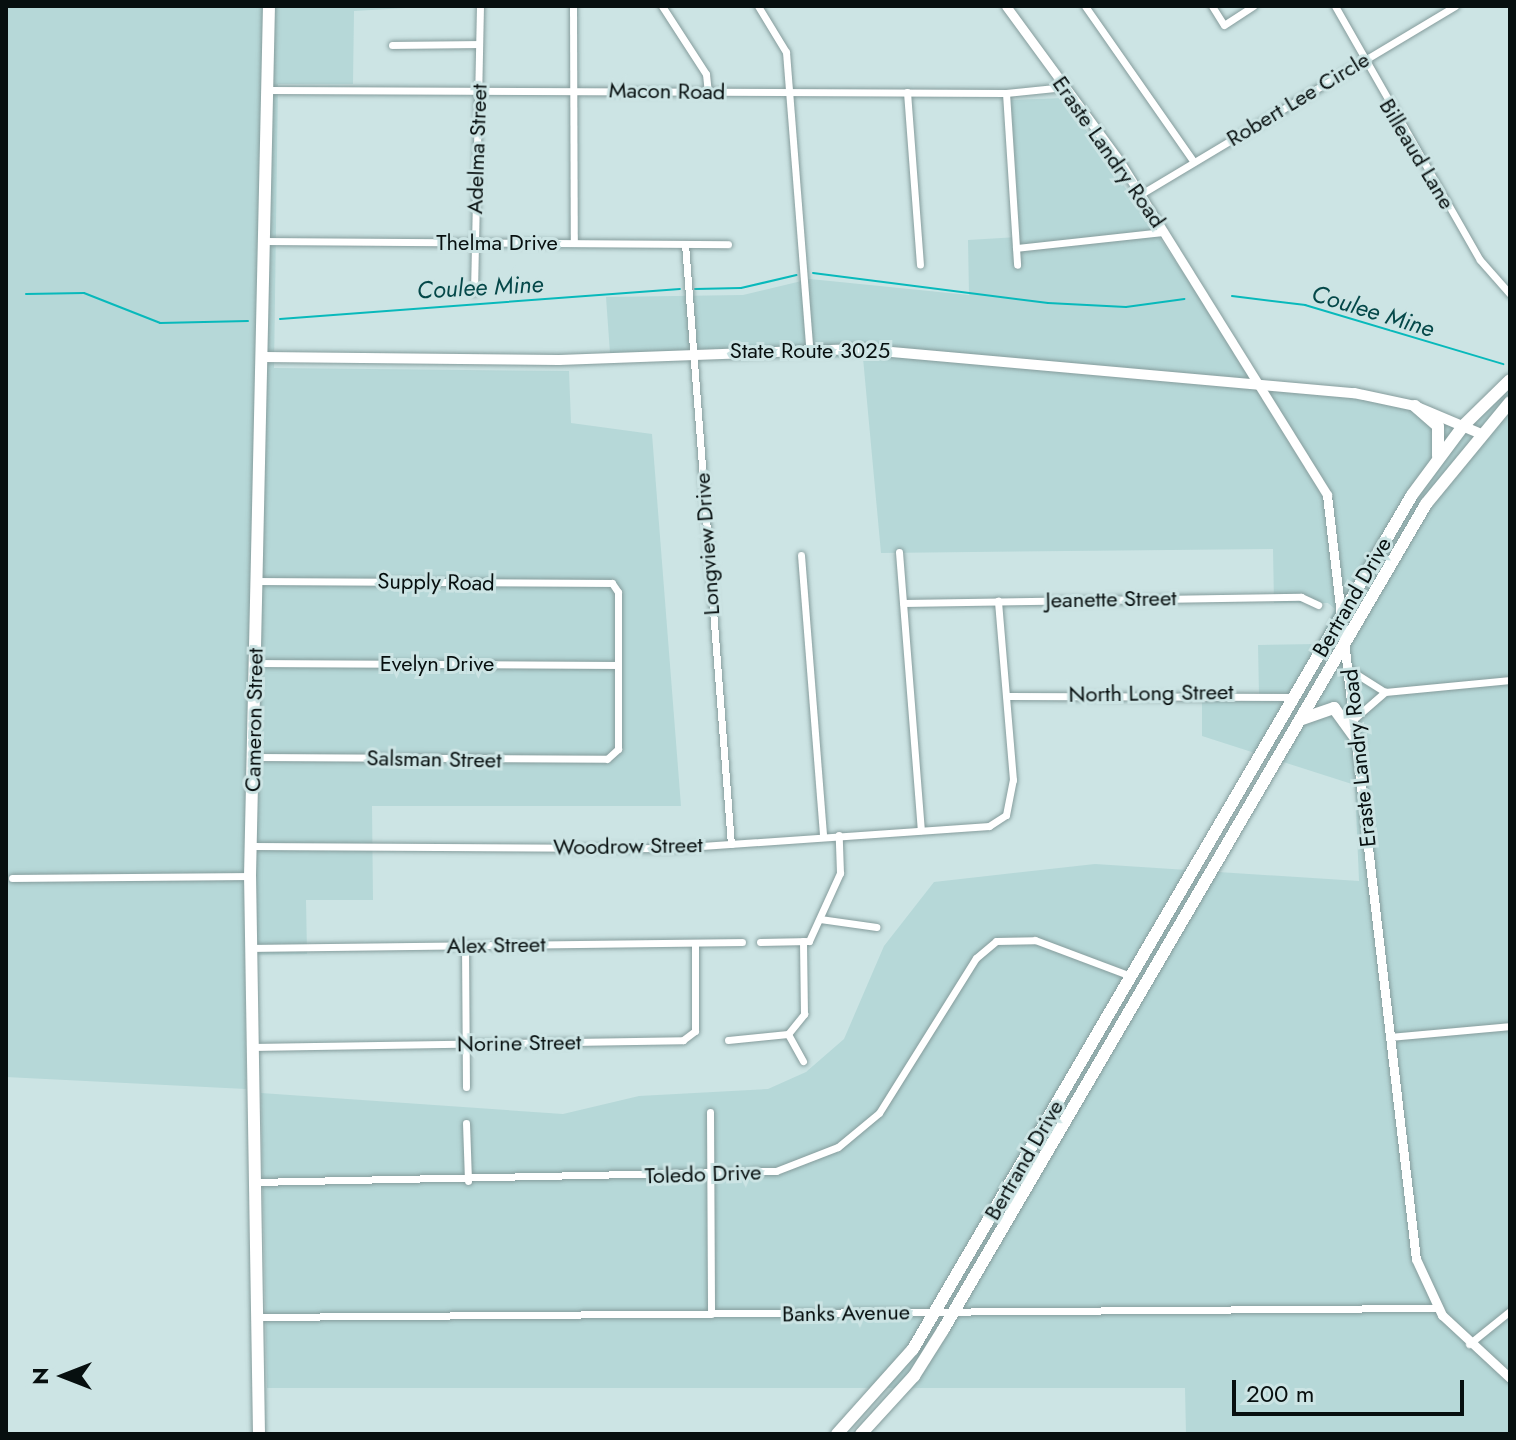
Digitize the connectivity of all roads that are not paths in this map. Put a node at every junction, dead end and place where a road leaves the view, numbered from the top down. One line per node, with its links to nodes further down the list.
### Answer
1 (269, 6): 16 (main road, Cameron Street)
2 (480, 6): 12 (street, Adelma Street)
3 (573, 6): 18 (street)
4 (662, 6): 19 (street)
5 (758, 6): 20 (street)
6 (1006, 6): 15 (street, Eraste Landry Road)
7 (1085, 6): 23 (street)
8 (1212, 6): 9 (street)
9 (1253, 6)
10 (1335, 6): 14 (street, Billeaud Lane)
11 (1453, 6): 14 (street, Robert Lee Circle)
12 (479, 44): 13 (street); 17 (street, Adelma Street)
13 (392, 45)
14 (1362, 61): 23 (street, Robert Lee Circle); 35 (street, Billeaud Lane)
15 (1065, 87): 22 (street, Macon Road); 24 (street, Eraste Landry Road)
16 (269, 90): 17 (street, Macon Road); 26 (main road, Cameron Street)
17 (478, 90): 18 (street, Macon Road); 27 (street, Adelma Street)
18 (577, 90): 19 (street, Macon Road); 28 (street)
19 (708, 92): 20 (street, Macon Road)
20 (790, 92): 21 (street, Macon Road); 36 (street)
21 (907, 92): 22 (street, Macon Road); 32 (street)
22 (1006, 93): 31 (street)
23 (1194, 162): 24 (street, Robert Lee Circle)
24 (1141, 194): 25 (street, Eraste Landry Road)
25 (1164, 232): 31 (street); 40 (street, Eraste Landry Road)
26 (267, 241): 27 (street, Thelma Drive); 38 (main road, Cameron Street)
27 (474, 243): 28 (street, Thelma Drive); 34 (street, Adelma Street)
28 (574, 243): 29 (street, Thelma Drive)
29 (685, 244): 30 (street, Thelma Drive); 37 (street, Longview Drive)
30 (728, 244)
31 (1016, 248): 33 (street)
32 (920, 265)
33 (1017, 265)
34 (474, 292)
35 (1510, 294)
36 (809, 347): 37 (main road, State Route 3025); 40 (main road, State Route 3025)
37 (692, 353): 38 (main road, State Route 3025); 68 (street, Longview Drive)
38 (264, 357): 48 (main road, Cameron Street)
39 (1510, 380): 43 (main road, Bertrand Drive)
40 (1260, 385): 42 (main road, State Route 3025); 52 (street, Eraste Landry Road)
41 (1510, 402): 44 (main road, Bertrand Drive)
42 (1415, 406): 43 (main road, State Route 3025); 45 (main road)
43 (1464, 425): 44 (main road, State Route 3025); 45 (main road, Bertrand Drive)
44 (1479, 433): 53 (main road, Bertrand Drive)
45 (1438, 457): 52 (main road, Bertrand Drive)
46 (899, 552): 50 (street)
47 (801, 555): 67 (street)
48 (257, 581): 54 (main road, Cameron Street); 55 (street, Supply Road)
49 (998, 601): 50 (street, Jeanette Street); 51 (street, Jeanette Street); 59 (street)
50 (903, 603): 65 (street)
51 (1318, 605)
52 (1343, 612): 53 (street, Eraste Landry Road); 60 (main road, Bertrand Drive)
53 (1346, 638): 56 (street, Eraste Landry Road); 62 (main road, Bertrand Drive)
54 (255, 663): 55 (street, Evelyn Drive); 64 (main road, Cameron Street)
55 (618, 665): 64 (street, Salsman Street)
56 (1350, 670): 58 (street); 61 (street, Eraste Landry Road)
57 (1510, 680): 58 (street)
58 (1385, 692): 61 (street)
59 (1007, 696): 60 (street, North Long Street); 65 (street, Woodrow Street)
60 (1294, 697): 70 (main road, Bertrand Drive)
61 (1355, 718): 63 (street, Eraste Landry Road)
62 (1300, 721): 63 (main road); 73 (main road, Bertrand Drive)
63 (1358, 741): 85 (street, Eraste Landry Road)
64 (253, 757): 69 (main road, Cameron Street)
65 (921, 830): 66 (street, Woodrow Street)
66 (839, 835): 67 (street, Woodrow Street); 74 (street)
67 (823, 836): 68 (street, Woodrow Street)
68 (731, 844): 69 (street, Woodrow Street)
69 (251, 846): 71 (main road, Cameron Street)
70 (1192, 872): 73 (street); 82 (main road, Bertrand Drive)
71 (250, 876): 72 (street); 81 (main road, Cameron Street)
72 (12, 878)
73 (1205, 882): 99 (main road, Bertrand Drive)
74 (820, 919): 75 (street); 76 (street)
75 (876, 927)
76 (803, 941): 78 (street); 84 (street)
77 (742, 942): 79 (street, Alex Street)
78 (760, 942)
79 (695, 943): 80 (street, Alex Street); 87 (street, Norine Street)
80 (465, 945): 81 (street, Alex Street); 87 (street)
81 (250, 948): 88 (main road, Cameron Street)
82 (1131, 976): 93 (street, Toledo Drive); 98 (main road, Bertrand Drive)
83 (1510, 1026): 85 (street)
84 (788, 1034): 86 (street); 89 (street)
85 (1390, 1037): 96 (street, Eraste Landry Road)
86 (728, 1040)
87 (465, 1044): 88 (street, Norine Street); 90 (street)
88 (251, 1047): 95 (main road, Cameron Street)
89 (803, 1061)
90 (466, 1087)
91 (710, 1112): 93 (street)
92 (466, 1123): 94 (street)
93 (711, 1176): 94 (street, Toledo Drive); 100 (street)
94 (468, 1181): 95 (street, Toledo Drive)
95 (254, 1182): 101 (main road, Cameron Street)
96 (1437, 1308): 99 (street, Banks Avenue); 102 (street, Eraste Landry Road)
97 (1510, 1311): 102 (street)
98 (935, 1312): 99 (street, Banks Avenue); 100 (street, Banks Avenue); 105 (main road, Bertrand Drive)
99 (953, 1312): 106 (main road, Bertrand Drive)
100 (711, 1314): 101 (street, Banks Avenue)
101 (256, 1317): 104 (main road, Cameron Street)
102 (1469, 1344): 103 (street, Eraste Landry Road)
103 (1510, 1378)
104 (258, 1432)
105 (837, 1434)
106 (861, 1434)

